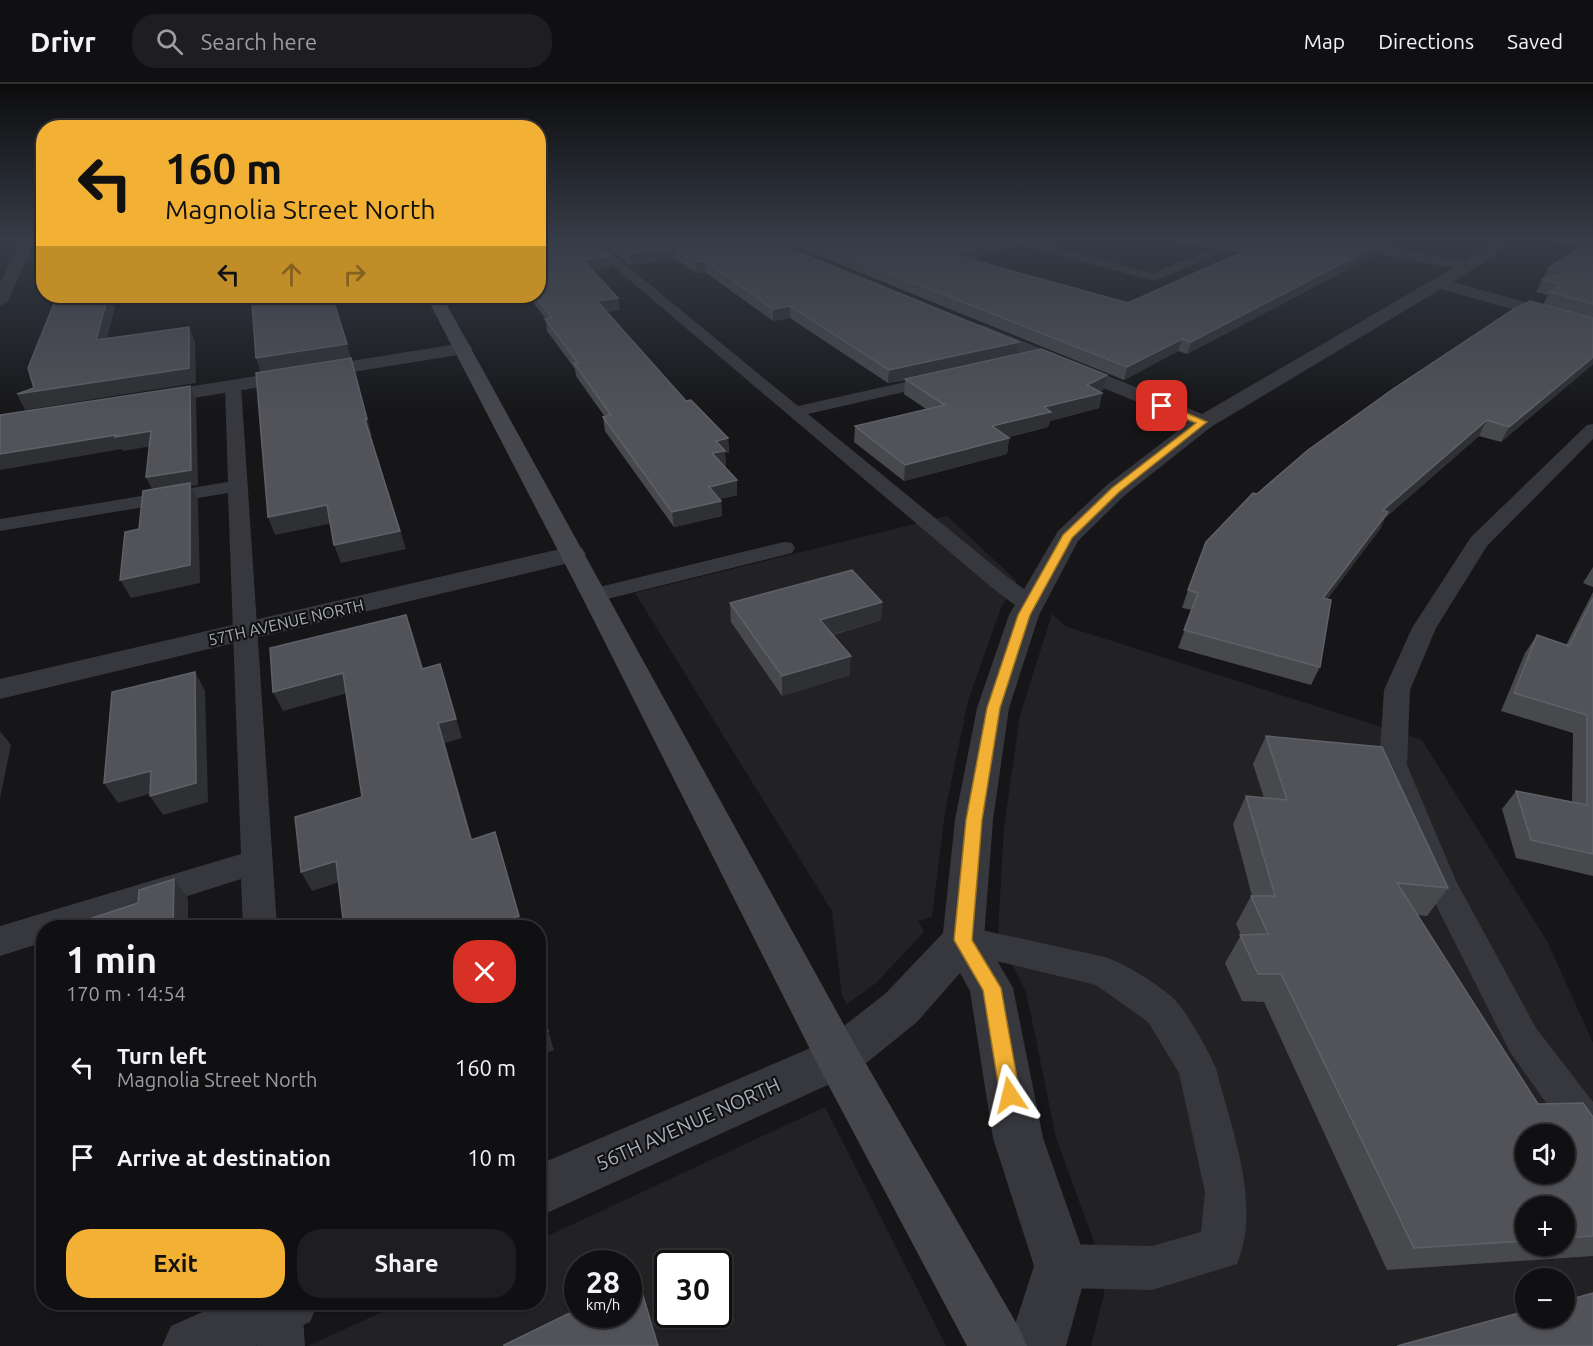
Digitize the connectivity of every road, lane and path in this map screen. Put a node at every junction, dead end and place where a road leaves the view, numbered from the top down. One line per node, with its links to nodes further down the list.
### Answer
1 (656, 297): 13 (lane)
2 (1415, 297): 14 (street)
3 (1488, 297): 6 (street)
4 (438, 303): 7 (main road)
5 (966, 324): 8 (street)
6 (1593, 327)
7 (462, 349): 11 (street); 19 (main road)
8 (1042, 356): 9 (lane); 14 (street)
9 (1020, 361)
10 (951, 376): 13 (lane)
11 (233, 386): 12 (street); 16 (lane)
12 (128, 402)
13 (793, 412): 21 (lane)
14 (1203, 422): 21 (street)
15 (1593, 429): 31 (lane)
16 (238, 486): 17 (lane); 22 (lane)
17 (0, 525)
18 (784, 548): 20 (lane)
19 (573, 554): 20 (main road); 22 (street, 57TH AVENUE NORTH)
20 (595, 596): 30 (main road)
21 (1030, 604): 28 (street)
22 (246, 631): 23 (street, 57TH AVENUE NORTH); 24 (lane)
23 (0, 689)
24 (257, 862): 25 (lane); 26 (lane)
25 (67, 920)
26 (260, 920)
27 (36, 930): 29 (lane)
28 (963, 940): 30 (street, 56TH AVENUE NORTH); 33 (street); 33 (lane)
29 (0, 941)
30 (838, 1058): 32 (street, 56TH AVENUE NORTH); 36 (main road)
31 (1593, 1135)
32 (546, 1187)
33 (1061, 1266): 37 (street)
34 (282, 1314): 35 (street)
35 (191, 1346)
36 (999, 1346)
37 (1037, 1346)

